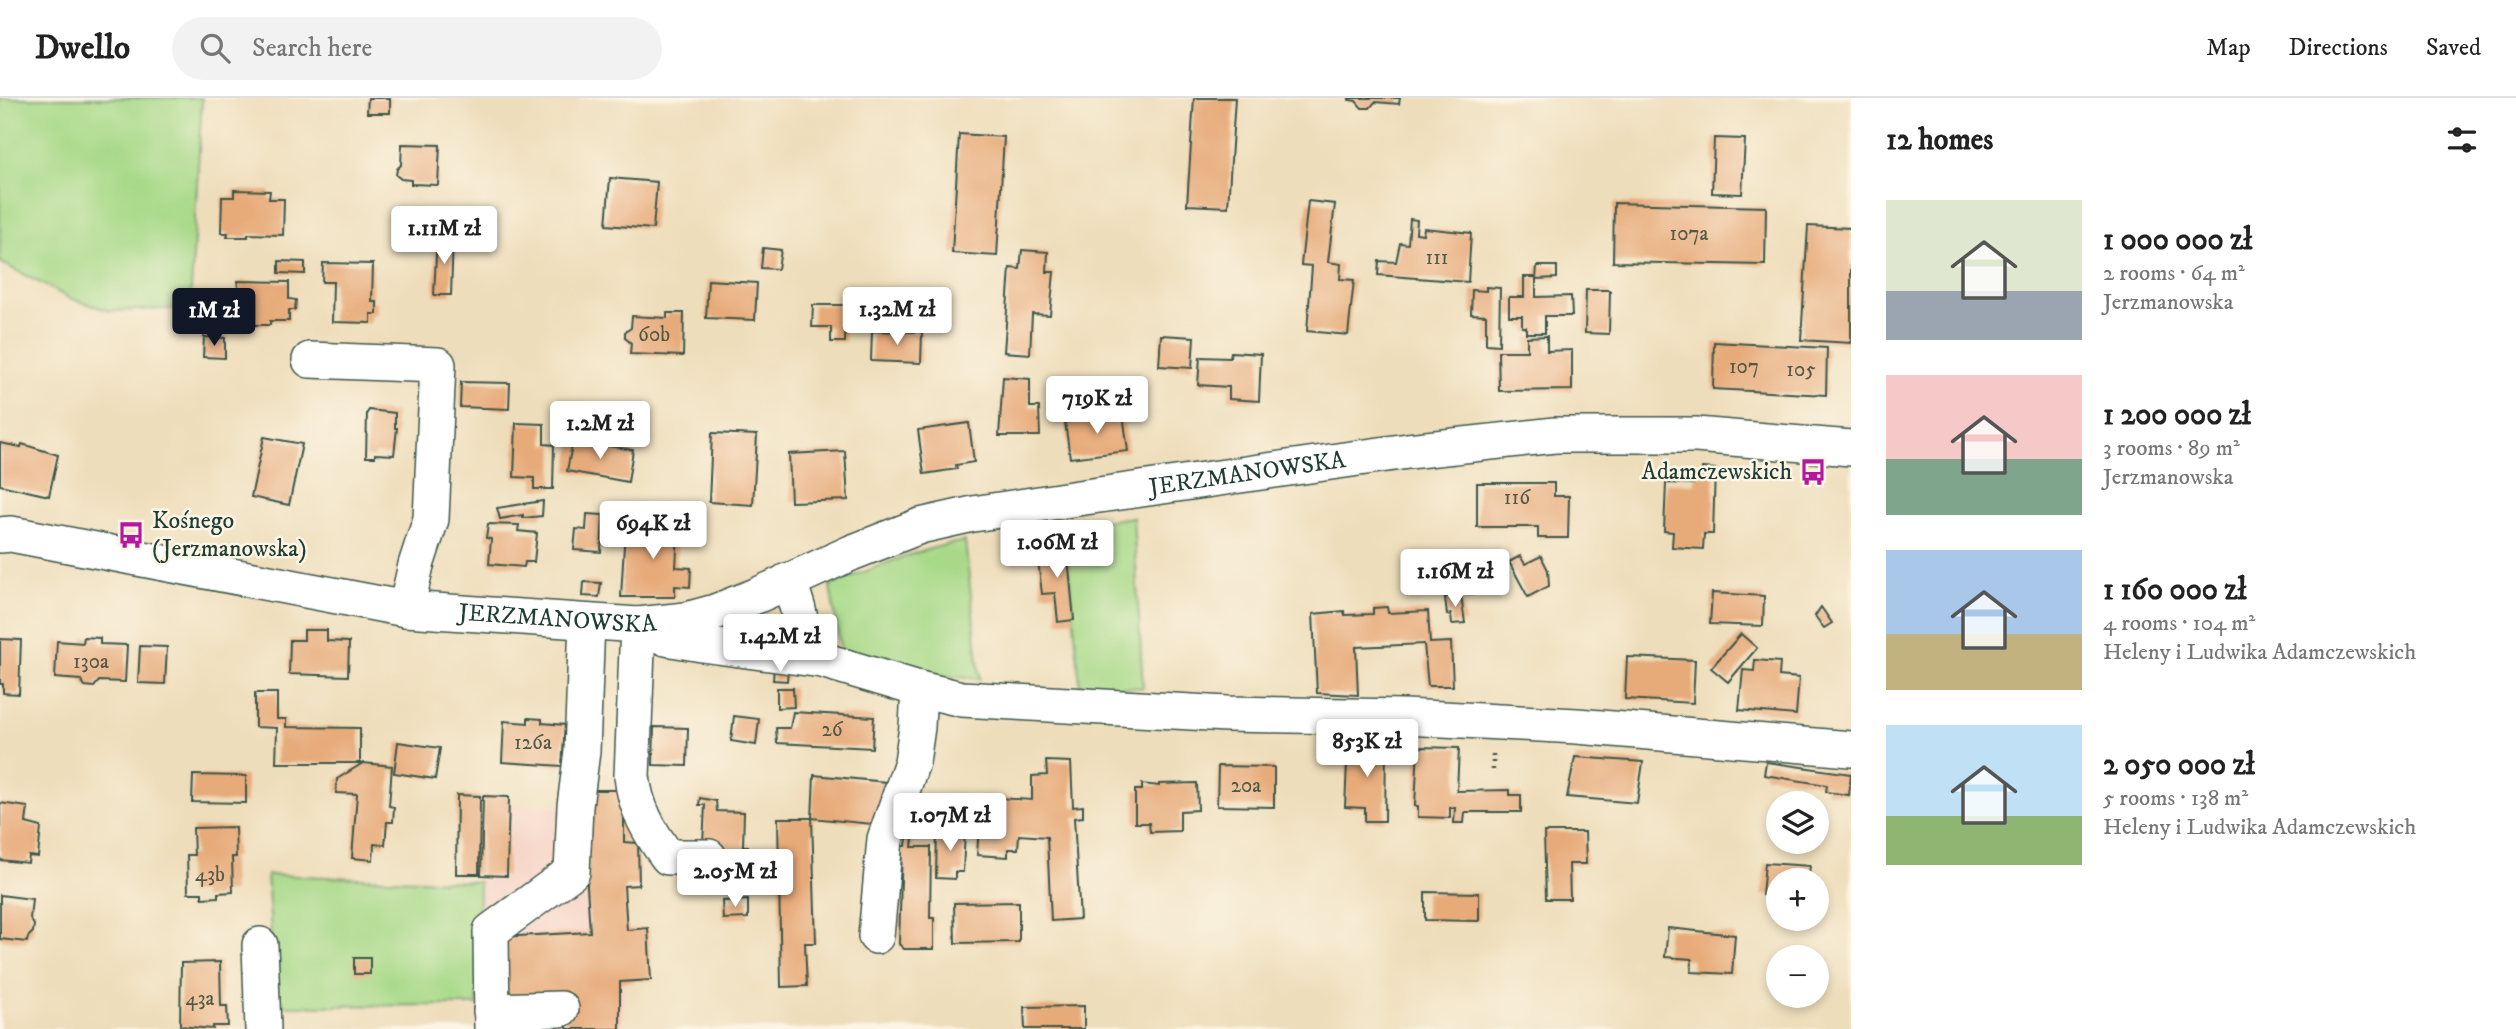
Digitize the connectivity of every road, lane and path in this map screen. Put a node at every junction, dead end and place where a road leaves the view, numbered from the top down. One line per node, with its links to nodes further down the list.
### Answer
1 (310, 360): 5 (street)
2 (1851, 448): 4 (street, JERZMANOWSKA)
3 (0, 535): 5 (street, JERZMANOWSKA)
4 (788, 581): 7 (street, JERZMANOWSKA); 8 (street)
5 (406, 609): 6 (street, JERZMANOWSKA)
6 (587, 622): 7 (street, JERZMANOWSKA); 15 (street)
7 (638, 625): 8 (street); 11 (street)
8 (812, 658): 9 (street)
9 (919, 689): 10 (street); 12 (street)
10 (1851, 749)
11 (709, 858)
12 (876, 936)
13 (260, 945): 16 (street)
14 (561, 1009): 15 (street)
15 (492, 1020)
16 (263, 1029)

